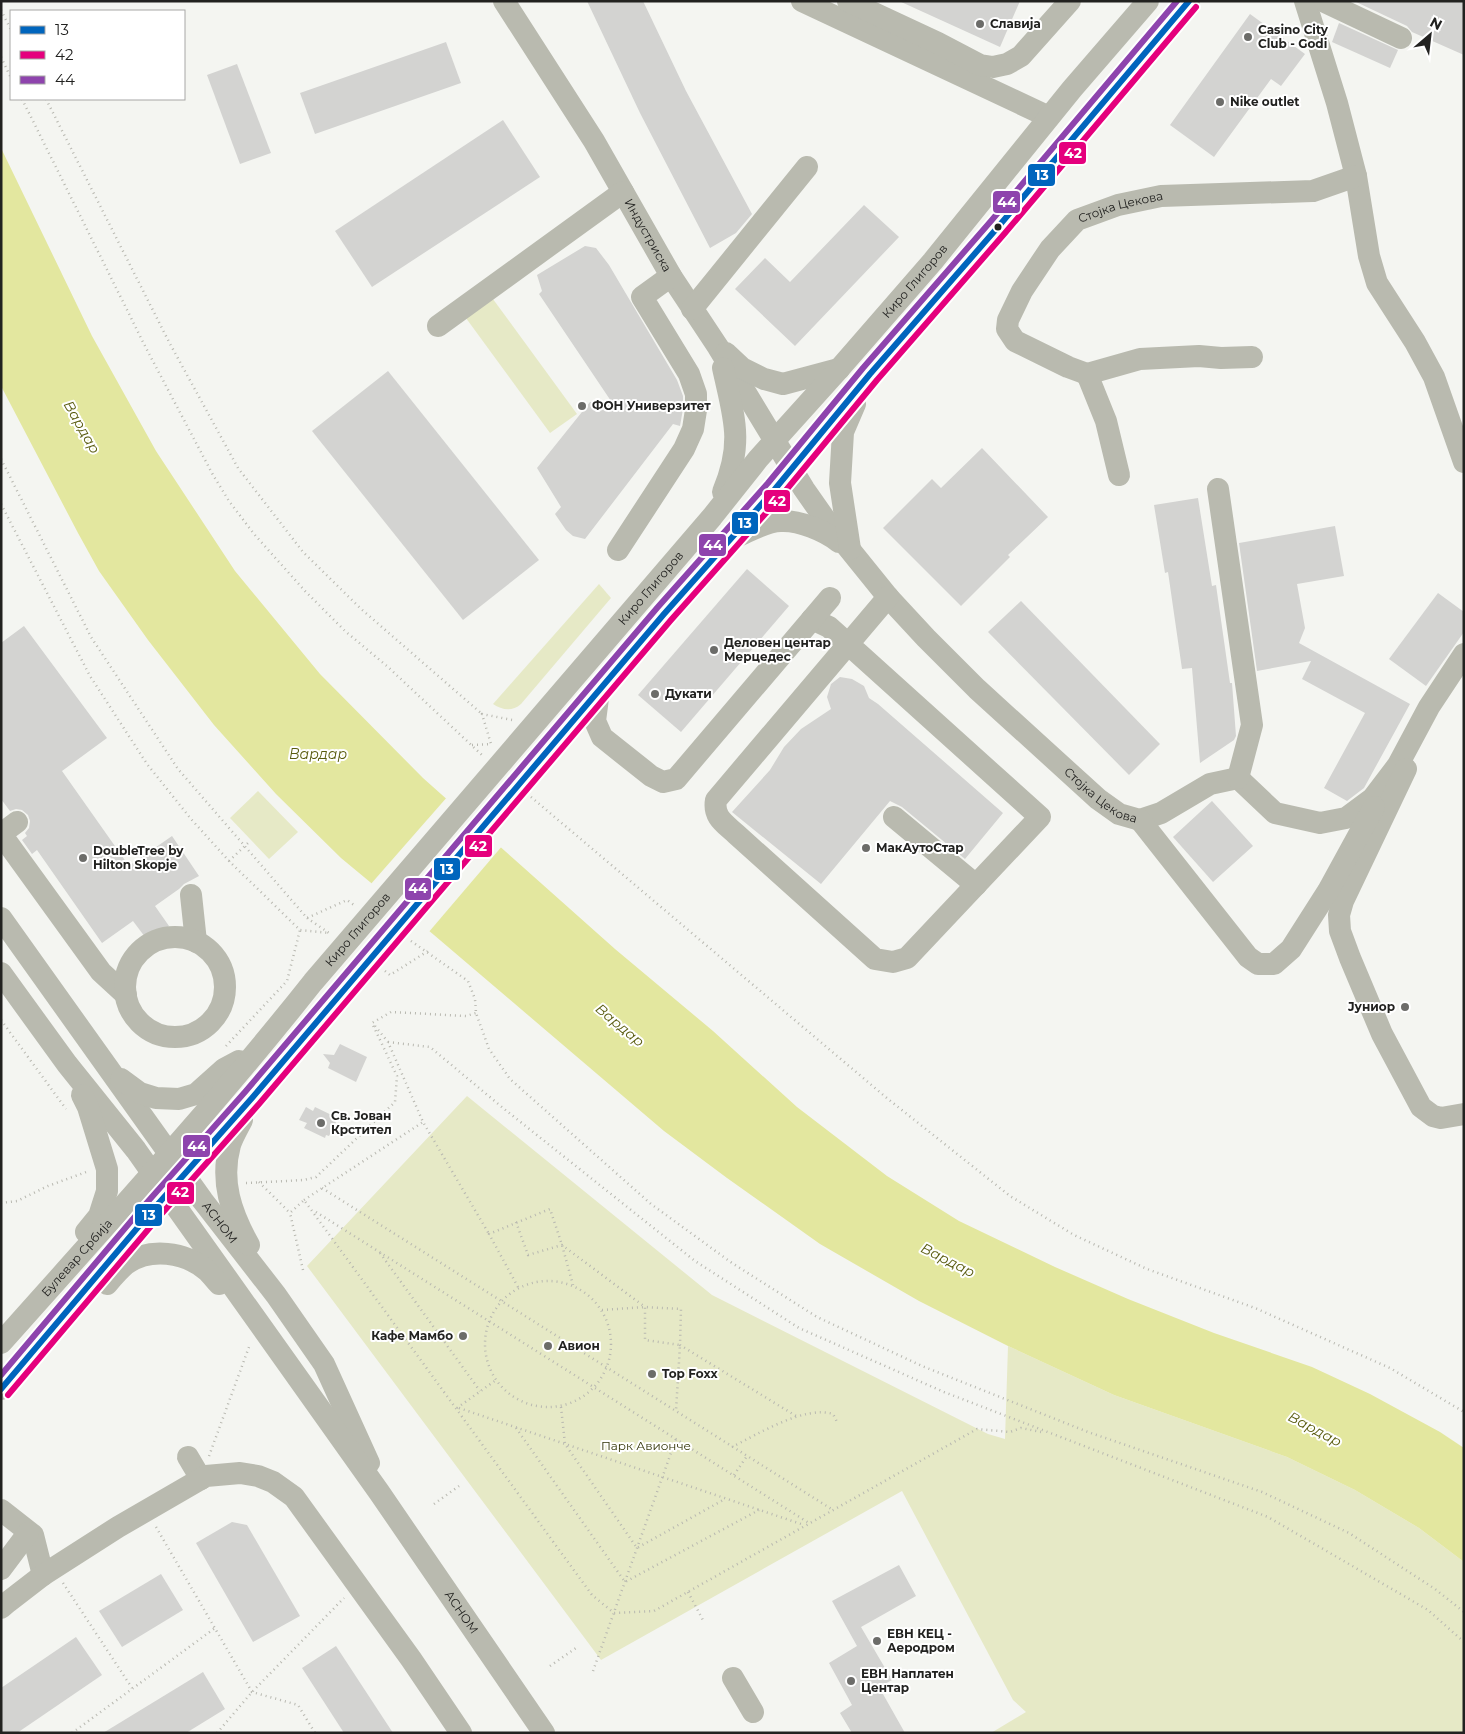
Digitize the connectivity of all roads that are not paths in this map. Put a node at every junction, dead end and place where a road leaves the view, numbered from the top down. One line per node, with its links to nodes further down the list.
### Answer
1 (504, 1): 12 (street, Индустриска)
2 (802, 1): 9 (street)
3 (848, 1): 4 (street)
4 (1070, 1)
5 (1148, 1): 9 (street, Киро Глигоров)
6 (1189, 1): 19 (street)
7 (1315, 2): 8 (street); 11 (street)
8 (1401, 38)
9 (1049, 118): 18 (street, Киро Глигоров)
10 (807, 166): 14 (street)
11 (1356, 176): 20 (street, Стојка Цекова); 22 (street)
12 (623, 192): 13 (street, Индустриска); 15 (street)
13 (671, 276): 14 (street, Индустриска); 28 (street)
14 (692, 309): 16 (street, Индустриска)
15 (438, 326)
16 (718, 347): 18 (street); 21 (street, Индустриска); 26 (street)
17 (1252, 356): 20 (street)
18 (839, 370): 21 (street, Киро Глигоров)
19 (870, 374): 23 (street); 29 (street)
20 (1087, 374): 24 (street)
21 (775, 440): 23 (street, Индустриска); 26 (street, Киро Глигоров)
22 (1464, 462)
23 (792, 468): 27 (street); 29 (street, Стојка Цекова)
24 (1119, 475)
25 (1218, 489): 40 (street)
26 (712, 517): 52 (street, Киро Глигоров)
27 (731, 539): 29 (street); 36 (street)
28 (618, 550)
29 (850, 550): 30 (street, Стојка Цекова)
30 (888, 597): 33 (street); 42 (street, Стојка Цекова)
31 (830, 598): 32 (street)
32 (812, 620): 33 (street); 37 (street)
33 (848, 644): 44 (street); 44 (street)
34 (1464, 654): 39 (street)
35 (1464, 675): 56 (street)
36 (599, 690): 37 (street); 38 (street)
37 (602, 737): 38 (street)
38 (550, 748): 55 (street)
39 (1398, 765): 40 (street); 42 (street)
40 (1238, 778): 42 (street, Стојка Цекова)
41 (894, 817): 44 (street)
42 (1140, 820)
43 (17, 822): 48 (street)
44 (976, 885)
45 (191, 895): 47 (street)
46 (1, 918): 54 (street, АСНОМ)
47 (196, 942): 49 (street); 51 (street)
48 (95, 962): 49 (street); 51 (street)
49 (129, 968): 51 (street)
50 (1, 973): 53 (street, АСНОМ)
51 (126, 995)
52 (259, 1050): 54 (street); 57 (street, Киро Глигоров)
53 (68, 1064): 58 (street, АСНОМ); 62 (street)
54 (111, 1073): 57 (street, АСНОМ)
55 (252, 1098): 59 (street); 61 (street)
56 (1464, 1114)
57 (170, 1153): 58 (street, Киро Глигоров); 59 (street, АСНОМ)
58 (152, 1174): 60 (street, АСНОМ); 62 (street, Булевар Србија)
59 (185, 1174): 60 (street); 61 (street, АСНОМ)
60 (167, 1194): 63 (street, Булевар Србија); 65 (street, АСНОМ)
61 (276, 1295): 69 (street, АСНОМ)
62 (19, 1324): 64 (street, Булевар Србија)
63 (41, 1341): 65 (street); 66 (street, Булевар Србија)
64 (1, 1343)
65 (293, 1374): 69 (street, АСНОМ)
66 (1, 1388)
67 (188, 1457): 68 (street)
68 (201, 1479): 73 (street); 77 (street)
69 (379, 1492): 78 (street, АСНОМ)
70 (1, 1510): 71 (street)
71 (33, 1531): 72 (street); 73 (street)
72 (1, 1569)
73 (48, 1571): 74 (street)
74 (1, 1608)
75 (734, 1678): 76 (street)
76 (753, 1712)
77 (461, 1733)
78 (544, 1733)

